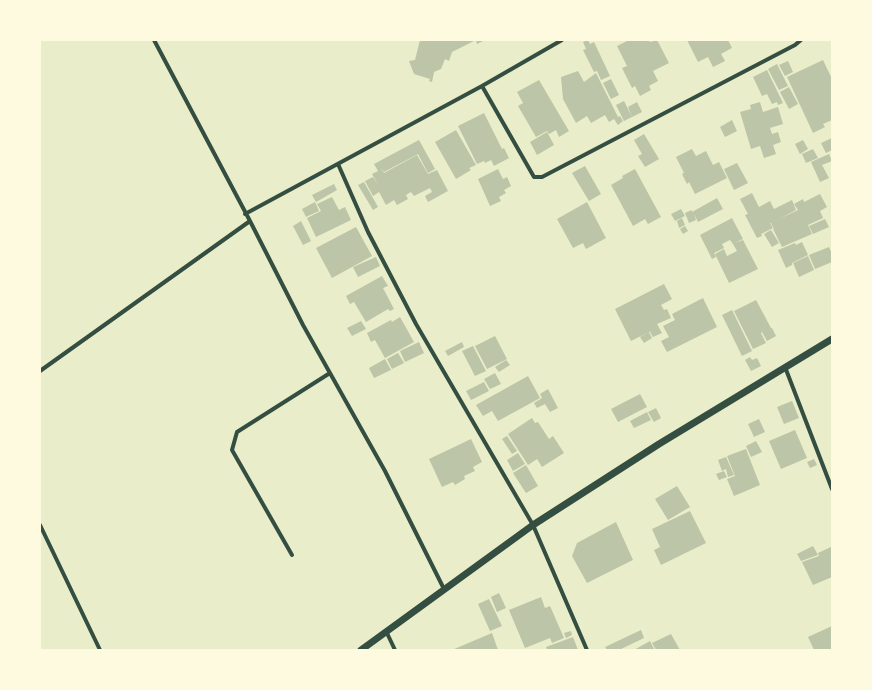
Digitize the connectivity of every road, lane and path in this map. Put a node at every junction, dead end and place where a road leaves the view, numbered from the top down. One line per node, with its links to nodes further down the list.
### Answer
1 (154, 40): 6 (street)
2 (562, 40): 4 (street)
3 (800, 40): 4 (street)
4 (482, 86): 5 (street)
5 (338, 164): 6 (street); 14 (street)
6 (245, 214): 7 (street)
7 (250, 221): 10 (street); 11 (street)
8 (832, 339): 9 (street)
9 (785, 367): 12 (street); 14 (street)
10 (40, 371)
11 (330, 373): 15 (street); 16 (street)
12 (832, 489)
13 (40, 525): 18 (street)
14 (533, 525): 16 (street); 21 (street)
15 (292, 555)
16 (444, 589): 17 (street)
17 (386, 631): 19 (street); 20 (street)
18 (100, 650)
19 (361, 650)
20 (396, 650)
21 (588, 650)

